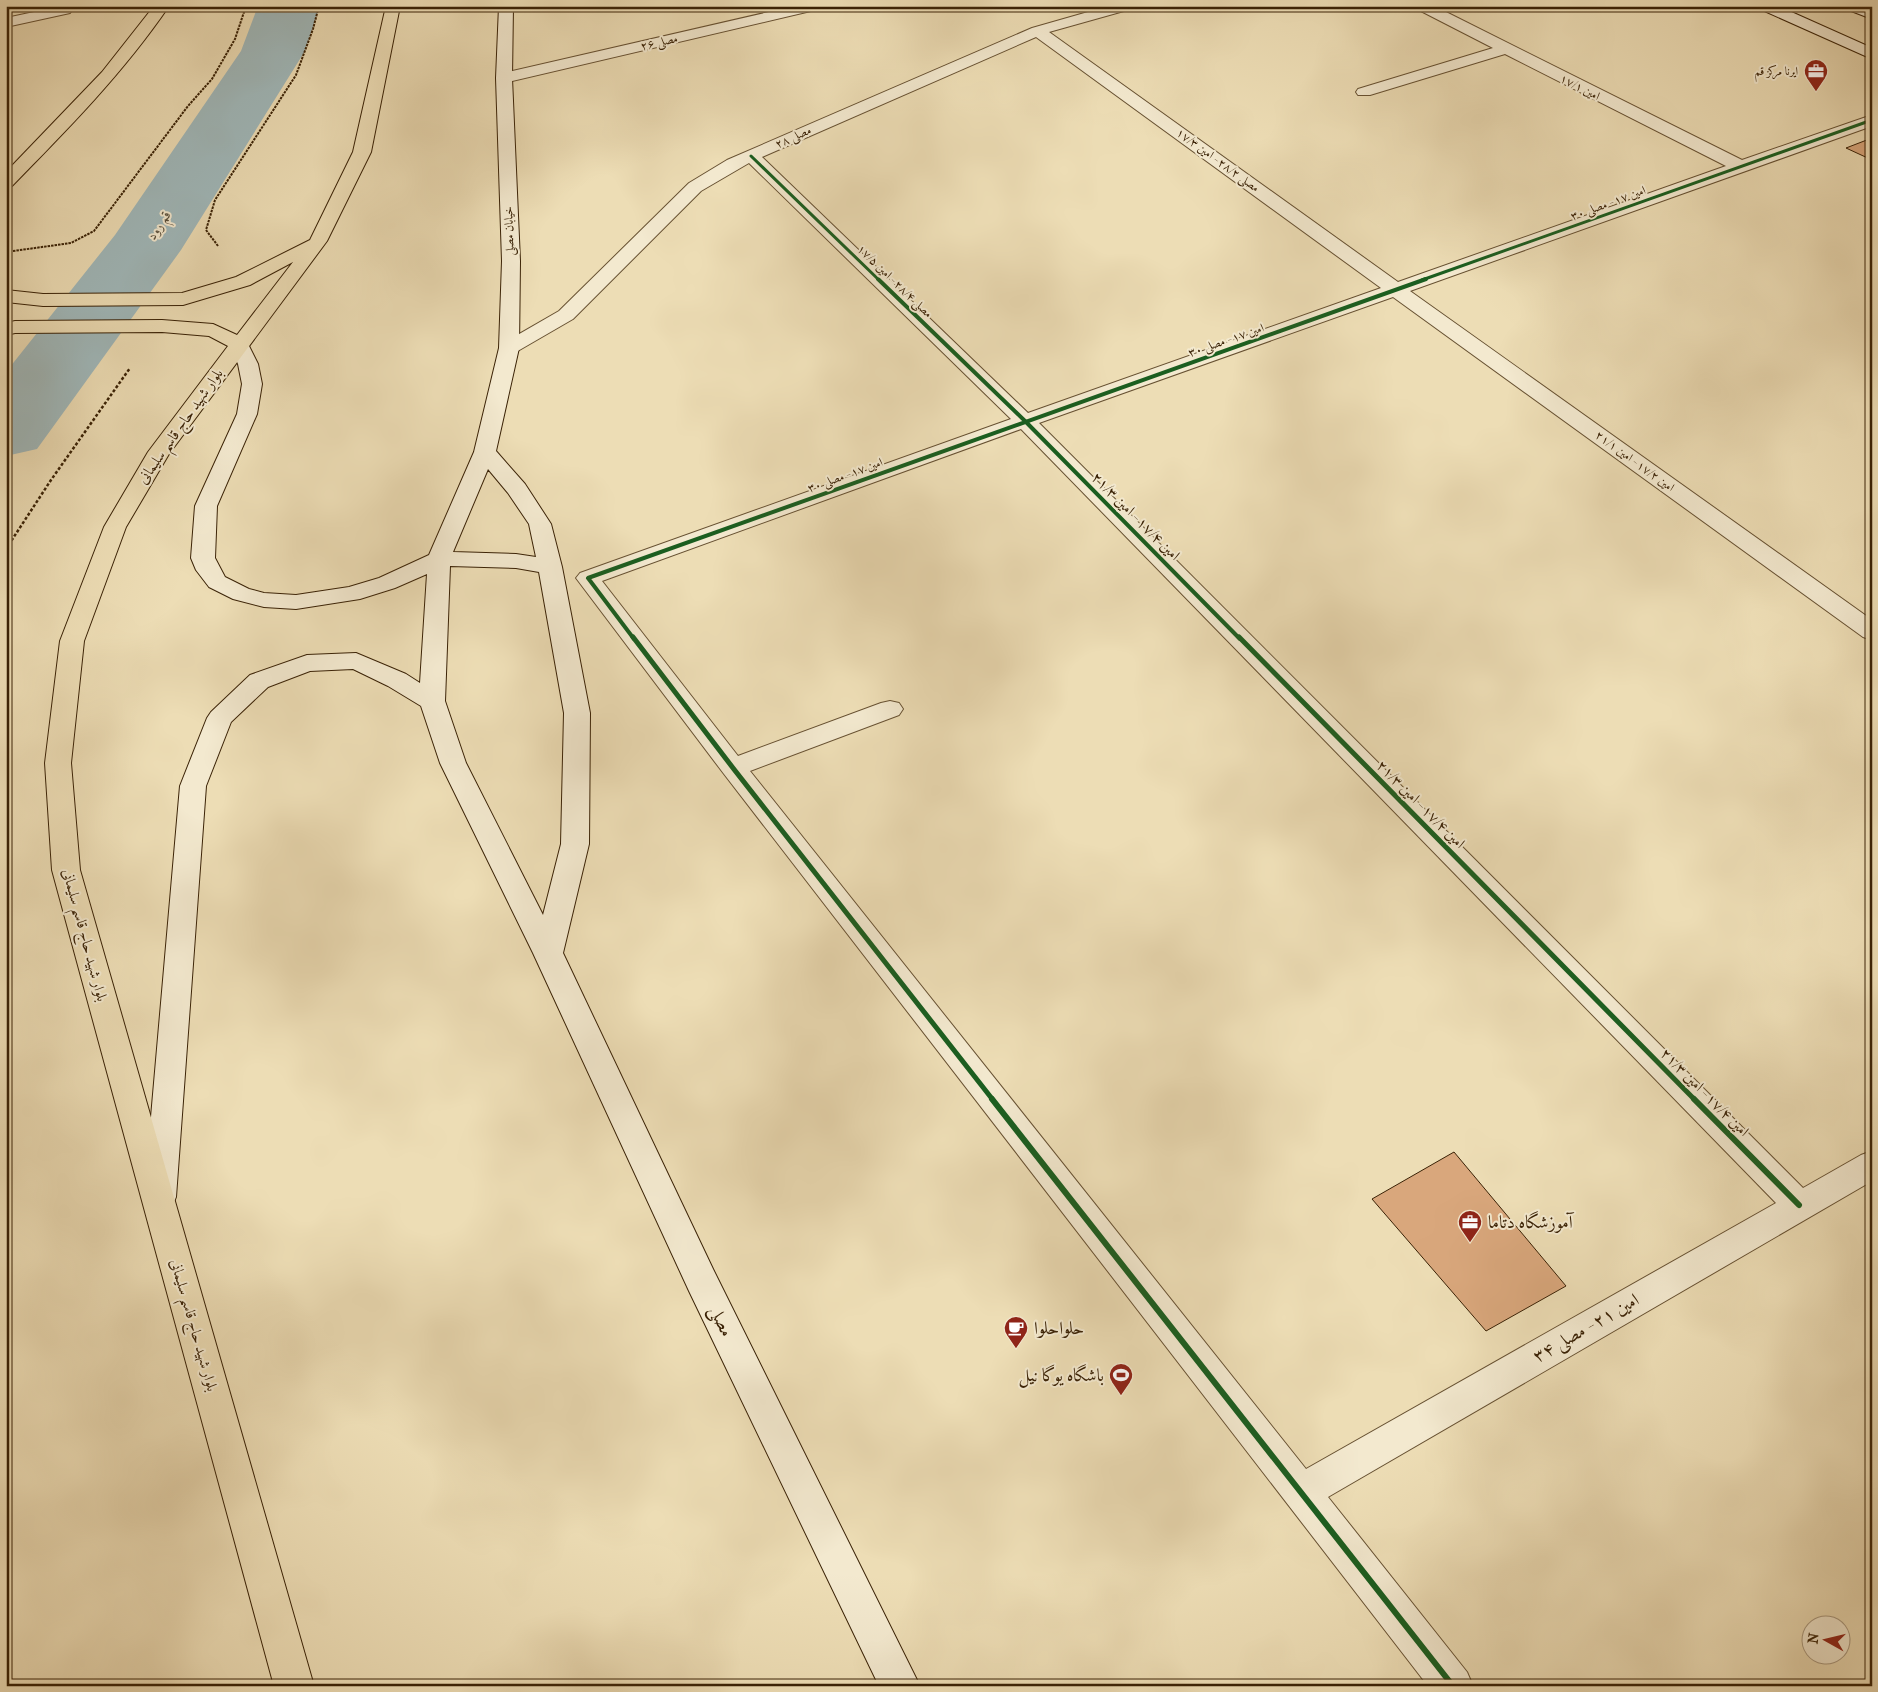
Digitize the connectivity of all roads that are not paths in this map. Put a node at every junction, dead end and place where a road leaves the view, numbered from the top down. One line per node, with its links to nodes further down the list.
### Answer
1 (162, 6): 20 (main road)
2 (393, 6): 21 (main road, بلوار شهید حاج قاسم سلیمانی)
3 (506, 6): 15 (street, خیابان مصلی)
4 (815, 6): 15 (street, مصلی ۲۶)
5 (1126, 6): 12 (street, مصلی ۲۸)
6 (1422, 6): 13 (street, امین ۱۷/۱)
7 (1766, 6): 14 (street)
8 (1851, 6): 10 (street)
9 (65, 10): 11 (street)
10 (1872, 15)
11 (6, 23)
12 (1037, 30): 18 (street, مصلی ۲۸); 22 (street, مصلی ۲۸/۲ - امین ۱۷/۳)
13 (1505, 49): 16 (street); 19 (street, امین ۱۷/۱)
14 (1872, 54)
15 (504, 78): 26 (street, خیابان مصلی)
16 (1364, 92)
17 (1872, 120): 19 (street, امین ۱۷ - مصلی ۳۰)
18 (751, 156): 26 (street, مصلی ۲۸); 27 (street, مصلی ۲۸/۴ - امین ۱۷/۵)
19 (1740, 166): 22 (street, امین ۱۷ - مصلی ۳۰)
20 (6, 182)
21 (318, 241): 23 (main road); 25 (main road, بلوار شهید حاج قاسم سلیمانی)
22 (1399, 290): 27 (street, امین ۱۷ - مصلی ۳۰); 31 (street, امین ۱۷/۲ - امین ۲۱/۱)
23 (6, 296)
24 (11, 328): 25 (main road)
25 (239, 344): 29 (street); 37 (main road, بلوار شهید حاج قاسم سلیمانی)
26 (509, 348): 28 (street, خیابان مصلی)
27 (1025, 421): 34 (street, امین ۱۷ - مصلی ۳۰); 38 (street, امین ۱۷/۴ - امین ۲۱/۳)
28 (485, 452): 29 (street, خیابان مصلی); 30 (street)
29 (439, 559): 30 (street); 32 (street)
30 (550, 567): 35 (street)
31 (1872, 632)
32 (432, 702): 35 (street, مصلی); 37 (street)
33 (890, 709): 34 (street)
34 (733, 768): 39 (street)
35 (548, 952): 42 (street, مصلی)
36 (1872, 1165): 38 (street, امین ۲۱ - مصلی ۳۴)
37 (160, 1201): 41 (main road, بلوار شهید حاج قاسم سلیمانی)
38 (1799, 1205): 39 (street, امین ۲۱ - مصلی ۳۴)
39 (1302, 1492): 40 (street)
40 (1449, 1684)
41 (294, 1686)
42 (900, 1686)

